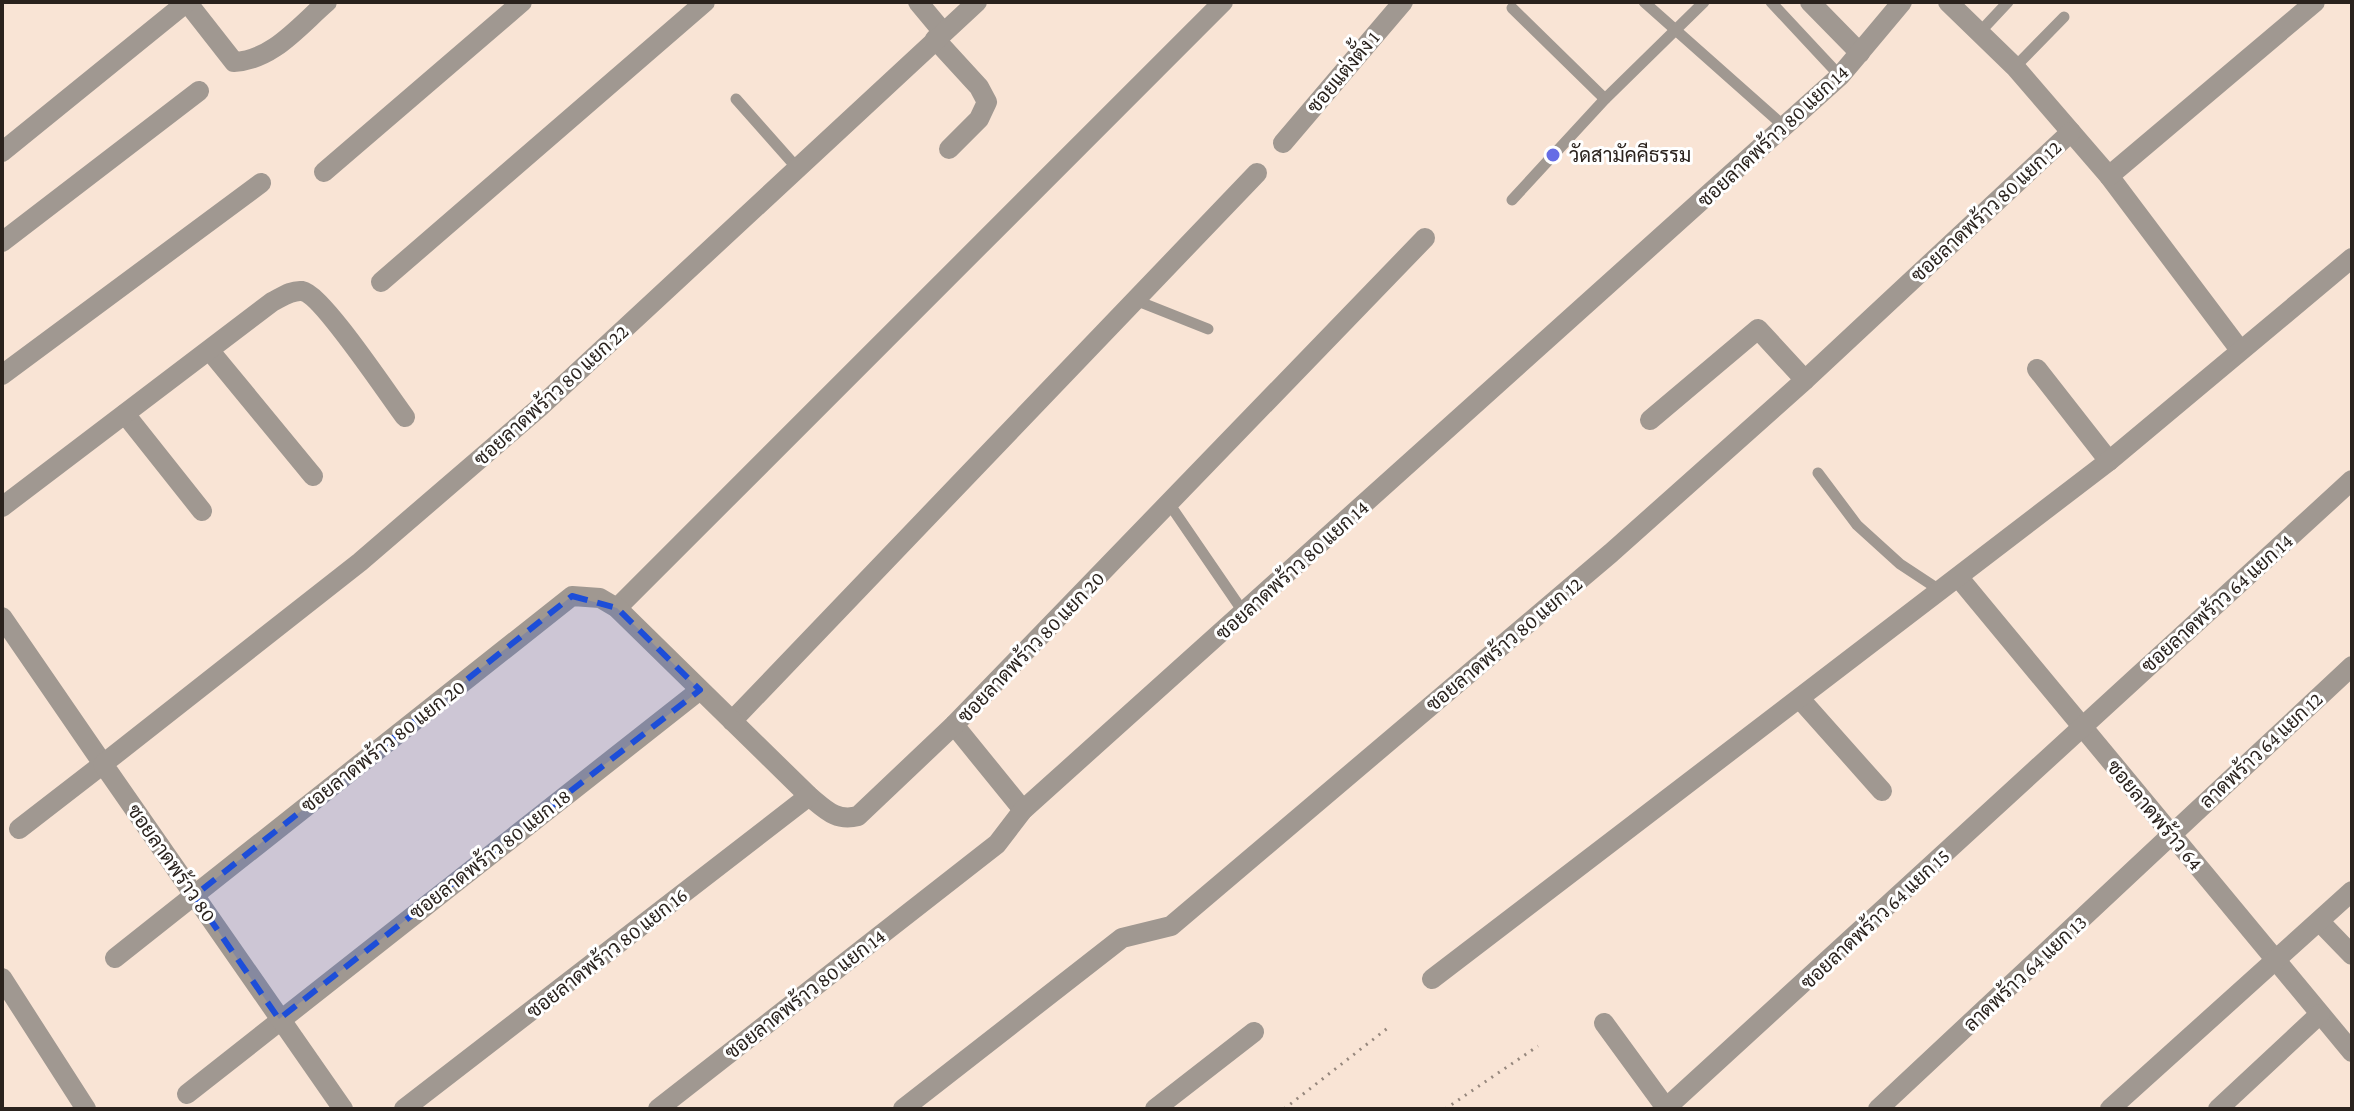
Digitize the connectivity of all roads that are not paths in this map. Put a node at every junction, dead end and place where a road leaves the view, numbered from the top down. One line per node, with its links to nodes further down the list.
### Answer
1 (187, 2): 2 (street); 32 (street)
2 (327, 2)
3 (522, 2): 34 (street)
4 (705, 2): 42 (street)
5 (918, 2): 21 (street)
6 (977, 2): 21 (street, ซอยลาดพร้าว 80 แยก 22)
7 (1223, 2): 62 (street)
8 (1403, 2): 30 (street, ซอยแต่งตั้ง 1)
9 (1644, 2): 19 (lane)
10 (1704, 2): 19 (lane)
11 (1771, 2): 24 (lane)
12 (1810, 2): 22 (street)
13 (1902, 2): 22 (street, ซอยลาดพร้าว 80 แยก 14)
14 (1948, 2): 20 (street)
15 (2008, 2): 20 (lane)
16 (2315, 2): 36 (street)
17 (1512, 8): 27 (lane)
18 (2064, 17): 23 (lane)
19 (1674, 28): 27 (lane); 28 (lane)
20 (1979, 33): 23 (street)
21 (939, 36): 31 (street); 33 (street, ซอยลาดพร้าว 80 แยก 22)
22 (1860, 53): 24 (street, ซอยลาดพร้าว 80 แยก 14)
23 (2015, 67): 29 (street)
24 (1840, 76): 28 (street, ซอยลาดพร้าว 80 แยก 14)
25 (199, 91): 40 (street)
26 (736, 99): 33 (lane)
27 (1605, 99): 38 (lane)
28 (1785, 127): 63 (street, ซอยลาดพร้าว 80 แยก 14)
29 (2071, 132): 36 (street); 49 (street, ซอยลาดพร้าว 80 แยก 12)
30 (1283, 143)
31 (949, 149)
32 (2, 152)
33 (798, 169): 71 (street, ซอยลาดพร้าว 80 แยก 22)
34 (324, 172)
35 (1257, 173): 43 (street)
36 (2109, 176): 45 (street)
37 (261, 183): 48 (street)
38 (1512, 200)
39 (1425, 238): 57 (street, ซอยลาดพร้าว 80 แยก 20)
40 (2, 242)
41 (2352, 258): 45 (street)
42 (381, 282)
43 (1135, 300): 44 (lane); 68 (street)
44 (1208, 329)
45 (2240, 350): 53 (street)
46 (210, 351): 50 (street); 51 (street); 55 (street)
47 (2037, 369): 53 (street)
48 (2, 375)
49 (1805, 380): 52 (street); 97 (street, ซอยลาดพร้าว 80 แยก 12)
50 (125, 414): 58 (street); 59 (street)
51 (405, 417)
52 (1650, 420)
53 (2109, 461): 60 (street)
54 (1818, 473): 61 (lane)
55 (313, 476)
56 (2352, 480): 70 (street, ซอยลาดพร้าว 64 แยก 14)
57 (1170, 505): 63 (lane); 69 (street, ซอยลาดพร้าว 80 แยก 20)
58 (2, 507)
59 (202, 511)
60 (1959, 578): 61 (street); 70 (street, ซอยลาดพร้าว 64)
61 (1941, 591): 67 (street)
62 (617, 608): 66 (street, ซอยลาดพร้าว 80 แยก 20); 78 (street, ซอยลาดพร้าว 80 แยก 20)
63 (1244, 613): 74 (street, ซอยลาดพร้าว 80 แยก 14)
64 (4, 625): 71 (street, ซอยลาดพร้าว 80)
65 (2352, 666): 76 (street, ลาดพร้าว 64 แยก 12)
66 (700, 690): 68 (street, ซอยลาดพร้าว 80 แยก 20); 87 (street, ซอยลาดพร้าว 80 แยก 18)
67 (1801, 700): 72 (street); 84 (street)
68 (732, 721): 73 (street, ซอยลาดพร้าว 80 แยก 20)
69 (954, 725): 73 (street, ซอยลาดพร้าว 80 แยก 20); 74 (street)
70 (2082, 726): 76 (street, ซอยลาดพร้าว 64); 92 (street, ซอยลาดพร้าว 64 แยก 15)
71 (103, 764): 75 (street, ซอยลาดพร้าว 80 แยก 22); 78 (street, ซอยลาดพร้าว 80)
72 (1882, 791)
73 (809, 796): 95 (street, ซอยลาดพร้าว 80 แยก 16)
74 (1023, 810): 96 (street, ซอยลาดพร้าว 80 แยก 14)
75 (19, 829)
76 (2171, 835): 82 (street, ซอยลาดพร้าว 64); 99 (street, ลาดพร้าว 64 แยก 13)
77 (2352, 891): 79 (street)
78 (194, 896): 81 (street); 87 (street, ซอยลาดพร้าว 80)
79 (2320, 922): 80 (street); 82 (street)
80 (2352, 955)
81 (115, 958)
82 (2278, 962): 86 (street, ซอยลาดพร้าว 64); 100 (street)
83 (2, 978): 85 (street)
84 (1432, 979)
85 (10, 1009): 93 (street)
86 (2320, 1014): 90 (street, ซอยลาดพร้าว 64); 101 (street)
87 (279, 1019): 91 (street, ซอยลาดพร้าว 80 แยก 18); 94 (street, ซอยลาดพร้าว 80)
88 (1604, 1023): 92 (street)
89 (1254, 1032): 98 (street)
90 (2352, 1052)
91 (187, 1094)
92 (1666, 1108)
93 (86, 1109)
94 (343, 1109)
95 (404, 1109)
96 (658, 1109)
97 (903, 1109)
98 (1155, 1109)
99 (1878, 1109)
100 (2110, 1109)
101 (2218, 1109)

